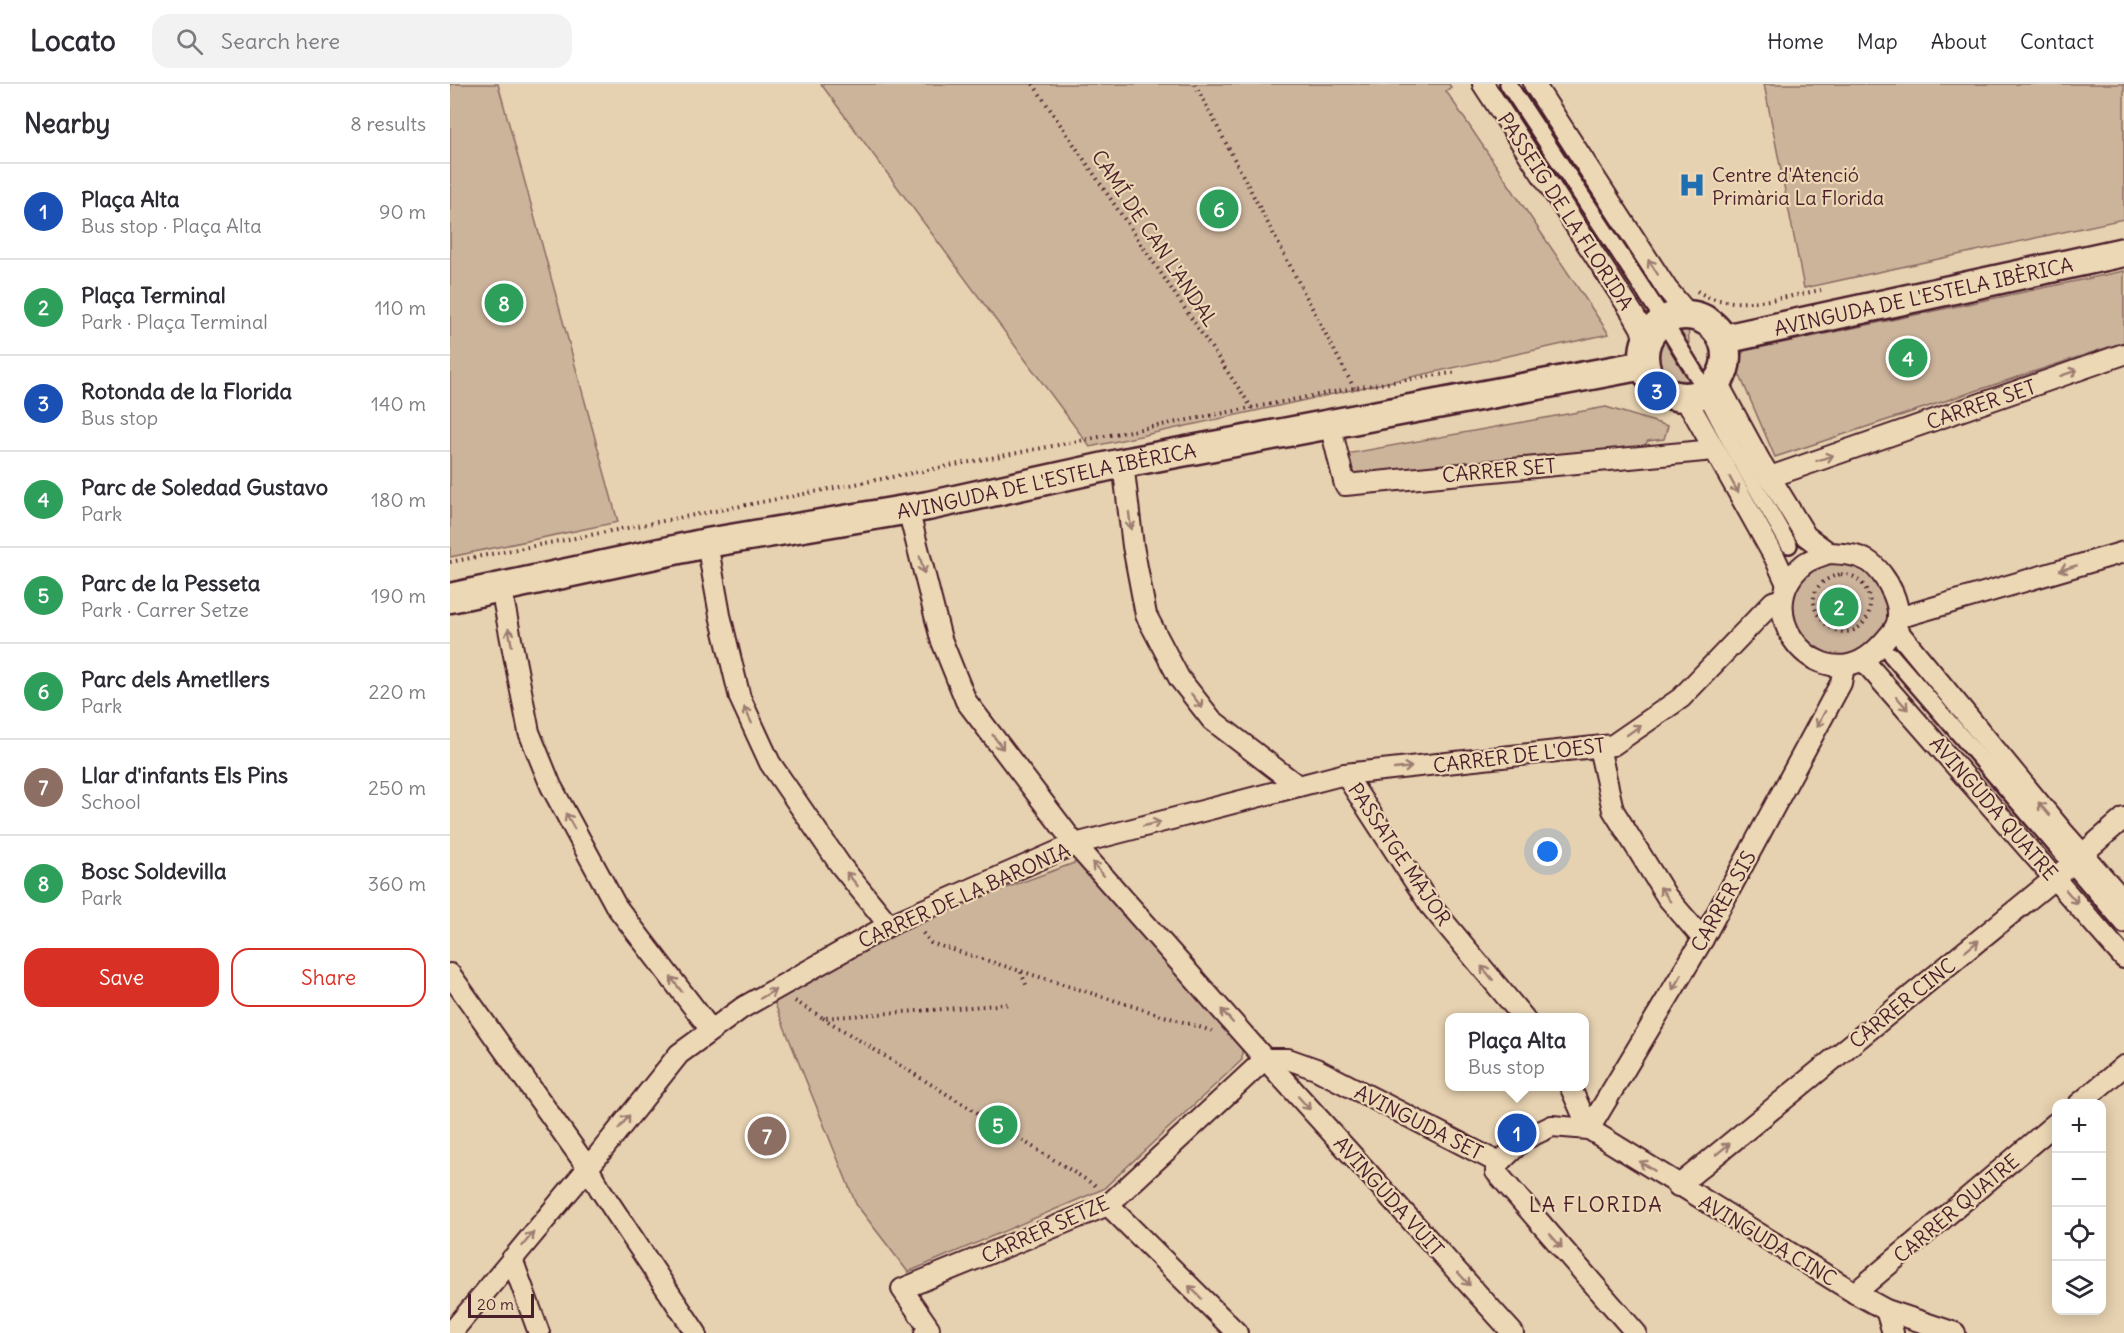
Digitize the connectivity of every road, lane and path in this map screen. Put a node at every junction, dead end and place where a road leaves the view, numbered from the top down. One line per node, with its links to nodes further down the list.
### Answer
1 (1033, 84): 16 (path, CAMÍ DE CAN L'ANDAL)
2 (1195, 84): 14 (path)
3 (1483, 84): 10 (street, PASSEIG DE LA FLORIDA)
4 (1508, 84): 9 (street, PASSEIG DE LA FLORIDA)
5 (1534, 84): 7 (street, one-way to 5)
6 (2124, 252): 11 (main road, AVINGUDA DE L'ESTELA IBÈRICA)
7 (1667, 289): 8 (path); 10 (street)
8 (1824, 289)
9 (1659, 313)
10 (1662, 338): 11 (main road); 15 (street); 15 (main road); 17 (main road, AVINGUDA DE L'ESTELA IBÈRICA)
11 (1724, 339): 15 (main road)
12 (2124, 354): 20 (street, CARRER SET, one-way to 12)
13 (1459, 372): 14 (path)
14 (1354, 388): 16 (path)
15 (1701, 389): 18 (street); 20 (street); 23 (street)
16 (1252, 408): 26 (path)
17 (1330, 424): 18 (street, CARRER SET); 19 (main road, AVINGUDA DE L'ESTELA IBÈRICA)
18 (1714, 450): 29 (street, one-way to 29)
19 (1123, 463): 21 (main road, AVINGUDA DE L'ESTELA IBÈRICA); 37 (street, one-way to 37)
20 (1770, 477): 25 (street)
21 (908, 508): 22 (main road, AVINGUDA DE L'ESTELA IBÈRICA); 39 (street, AVINGUDA VUIT, one-way to 39)
22 (707, 543): 28 (main road, AVINGUDA DE L'ESTELA IBÈRICA); 43 (street, one-way to 22)
23 (1789, 544)
24 (2124, 552): 31 (street, one-way to 31)
25 (1829, 553): 29 (street, CARRER DE L'OEST); 31 (street)
26 (450, 562)
27 (1820, 582): 27 (path)
28 (501, 588): 30 (main road, AVINGUDA DE L'ESTELA IBÈRICA); 55 (street, one-way to 28)
29 (1784, 591): 34 (street); 35 (street, CARRER DE L'OEST, one-way to 29)
30 (450, 598)
31 (1897, 622): 33 (street); 40 (street, AVINGUDA QUATRE, one-way to 31)
32 (1891, 655): 40 (street, AVINGUDA QUATRE)
33 (1863, 660): 34 (street); 41 (street, AVINGUDA QUATRE, one-way to 41)
34 (1844, 666): 46 (street, CARRER SIS, one-way to 46)
35 (1599, 747): 36 (street, CARRER DE L'OEST, one-way to 35); 46 (street, one-way to 35)
36 (1345, 774): 37 (street, CARRER DE LA BARONIA); 53 (street, PASSATGE MAJOR, one-way to 36)
37 (1298, 786): 39 (street, CARRER DE LA BARONIA, one-way to 37)
38 (2124, 818): 40 (street, CARRER CINC)
39 (1076, 844): 43 (street, CARRER DE LA BARONIA); 57 (street, AVINGUDA VUIT, one-way to 39)
40 (2077, 858): 41 (street, CARRER CINC); 42 (street, AVINGUDA QUATRE); 45 (street, AVINGUDA QUATRE)
41 (2055, 878): 47 (street, AVINGUDA QUATRE, one-way to 47); 65 (street, CARRER CINC, one-way to 41)
42 (2124, 901)
43 (889, 925): 55 (street, CARRER DE LA BARONIA, one-way to 43)
44 (917, 925): 48 (path)
45 (2124, 925)
46 (1703, 939): 62 (street, CARRER SIS, one-way to 62)
47 (2124, 957)
48 (1020, 971): 50 (path); 56 (path)
49 (450, 974): 64 (street)
50 (1027, 987)
51 (792, 999): 54 (path)
52 (1011, 1004): 54 (path)
53 (1521, 1013)
54 (823, 1018): 66 (path)
55 (711, 1030): 64 (street, CARRER DE LA BARONIA, one-way to 55)
56 (1220, 1034)
57 (1265, 1059): 63 (street, AVINGUDA SET); 66 (street, CARRER SETZE); 75 (street, AVINGUDA VUIT, one-way to 75)
58 (2124, 1066): 60 (street)
59 (1572, 1091): 62 (street)
60 (2085, 1099)
61 (2052, 1125): 68 (street, CARRER QUATRE)
62 (1589, 1129): 63 (street); 65 (street, AVINGUDA CINC, one-way to 62)
63 (1499, 1164): 76 (street, AVINGUDA SET, one-way to 76)
64 (588, 1168): 67 (street, CARRER DE LA BARONIA, one-way to 64); 73 (street)
65 (1678, 1186): 68 (street, AVINGUDA CINC)
66 (1105, 1197): 70 (street, CARRER SETZE); 74 (street, one-way to 66)
67 (512, 1259): 71 (street, CARRER DE LA BARONIA); 72 (street)
68 (1855, 1293): 69 (street, AVINGUDA CINC)
69 (1886, 1310): 77 (street); 78 (street, AVINGUDA CINC)
70 (929, 1331)
71 (451, 1333)
72 (539, 1333)
73 (696, 1333)
74 (1237, 1333)
75 (1513, 1333)
76 (1636, 1333)
77 (1893, 1333)
78 (1955, 1333)

